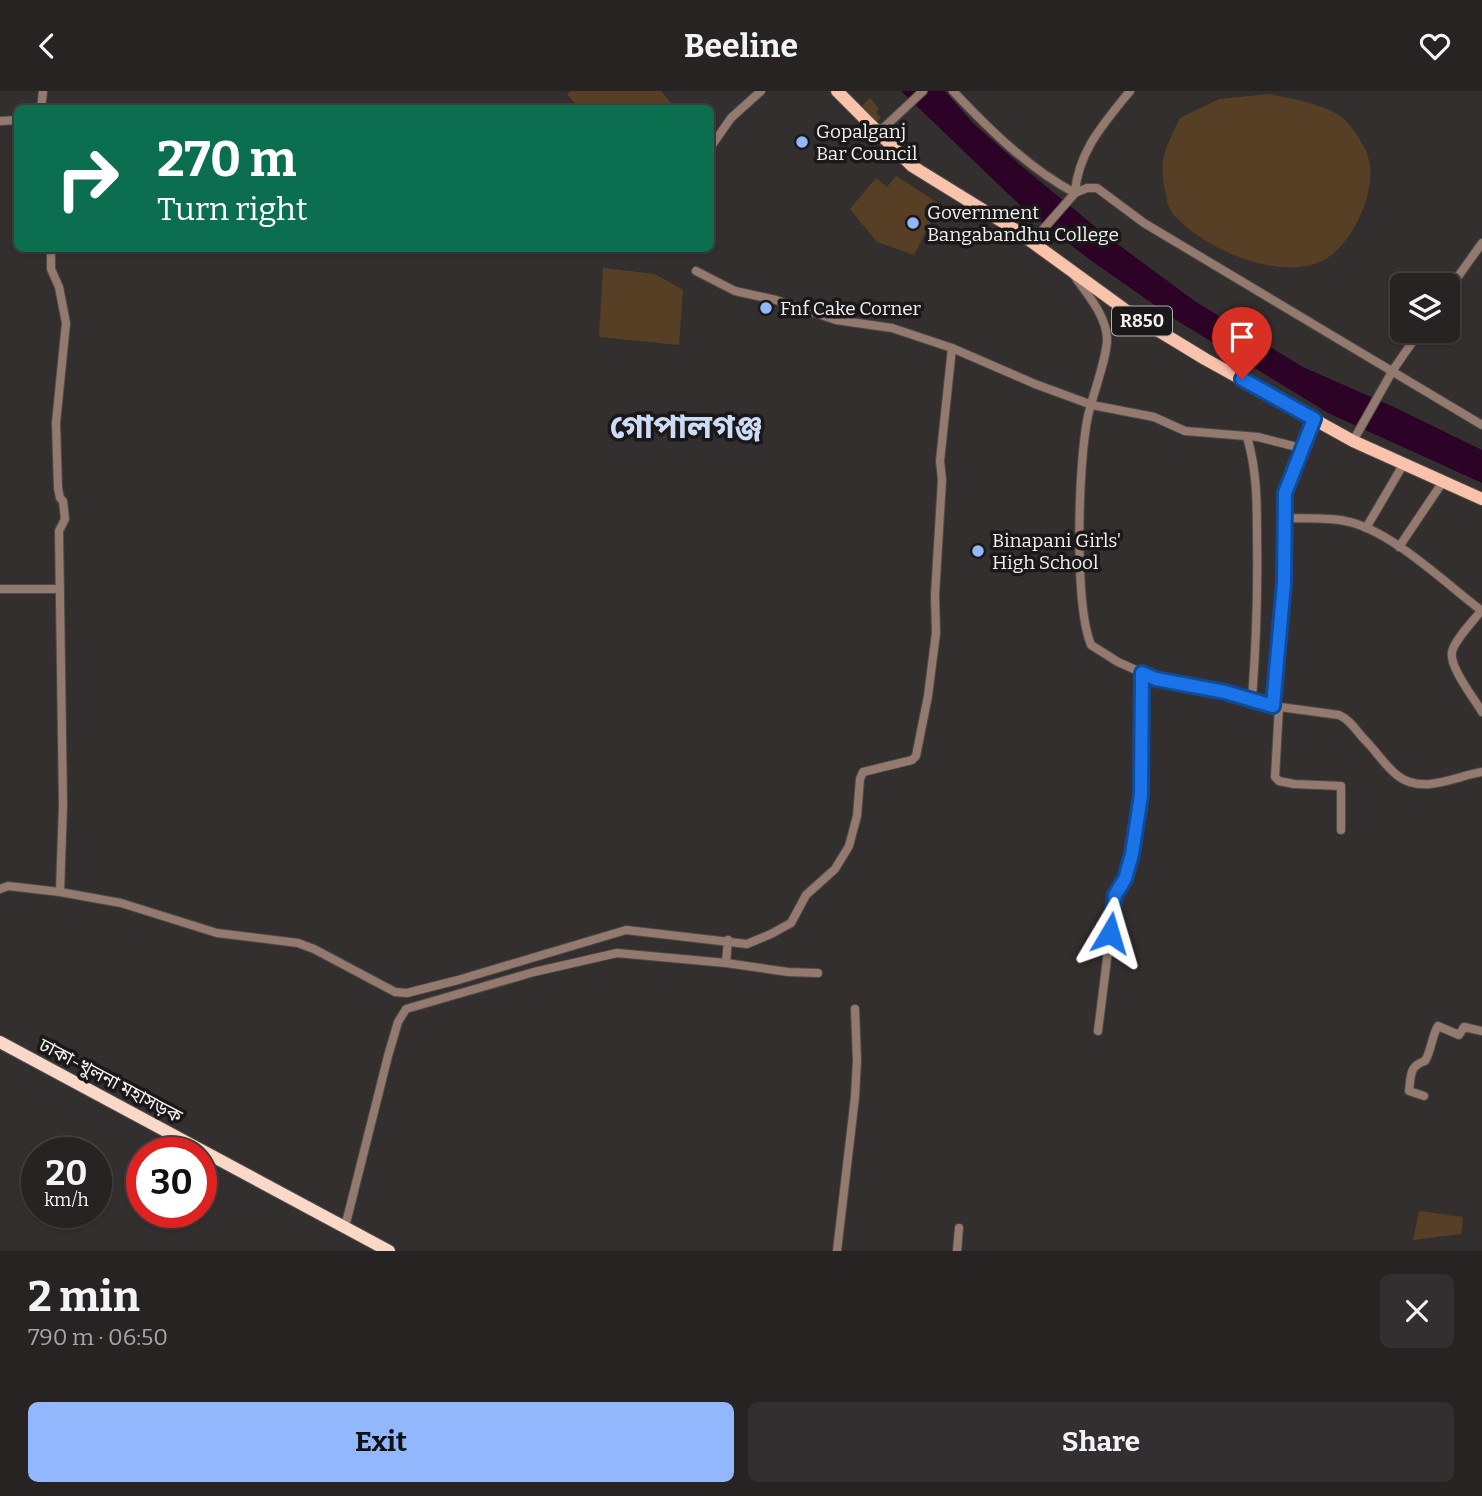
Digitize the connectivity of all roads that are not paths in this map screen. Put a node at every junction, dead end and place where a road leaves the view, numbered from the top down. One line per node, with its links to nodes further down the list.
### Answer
1 (761, 91): 7 (street)
2 (837, 91): 6 (main road, R850)
3 (923, 91): 6 (street)
4 (953, 91): 8 (street)
5 (1130, 91): 8 (street)
6 (878, 133): 9 (main road, R850)
7 (714, 142)
8 (1073, 195): 9 (street); 17 (street)
9 (1036, 237): 12 (main road, R850)
10 (1482, 243): 14 (street)
11 (51, 252): 31 (street)
12 (1069, 269): 18 (street); 19 (main road, R850)
13 (696, 271): 16 (street)
14 (1460, 274)
15 (1412, 343): 17 (street)
16 (952, 348): 18 (street); 41 (street)
17 (1393, 370): 20 (street); 22 (street)
18 (1091, 405): 21 (street); 33 (street)
19 (1314, 419): 22 (main road, R850); 23 (street)
20 (1482, 425)
21 (1247, 437): 23 (street); 34 (street)
22 (1353, 441): 24 (main road, R850)
23 (1301, 448): 27 (street)
24 (1403, 465): 25 (main road, R850); 28 (street)
25 (1442, 483): 26 (main road, R850); 29 (street)
26 (1482, 499)
27 (1285, 518): 28 (street); 35 (street)
28 (1366, 527): 29 (street)
29 (1399, 547): 32 (street)
30 (0, 589): 31 (street)
31 (60, 589): 40 (street)
32 (1481, 611): 36 (street)
33 (1142, 673): 34 (street); 47 (street)
34 (1252, 699): 35 (street)
35 (1276, 706): 37 (street); 38 (street)
36 (1482, 712)
37 (1482, 772)
38 (1341, 830)
39 (0, 889): 40 (street)
40 (60, 892): 44 (street)
41 (728, 943): 42 (street); 44 (street)
42 (726, 962): 43 (street); 45 (street)
43 (818, 973)
44 (407, 994): 45 (street)
45 (406, 1007): 51 (street)
46 (855, 1009): 54 (street)
47 (1098, 1031)
48 (1482, 1031): 50 (street)
49 (0, 1042): 51 (highway, ঢাকা-খুলনা মহাসড়ক)
50 (1424, 1096)
51 (345, 1227): 53 (highway, ঢাকা-খুলনা মহাসড়ক)
52 (959, 1228): 55 (street)
53 (389, 1251)
54 (837, 1251)
55 (957, 1251)

